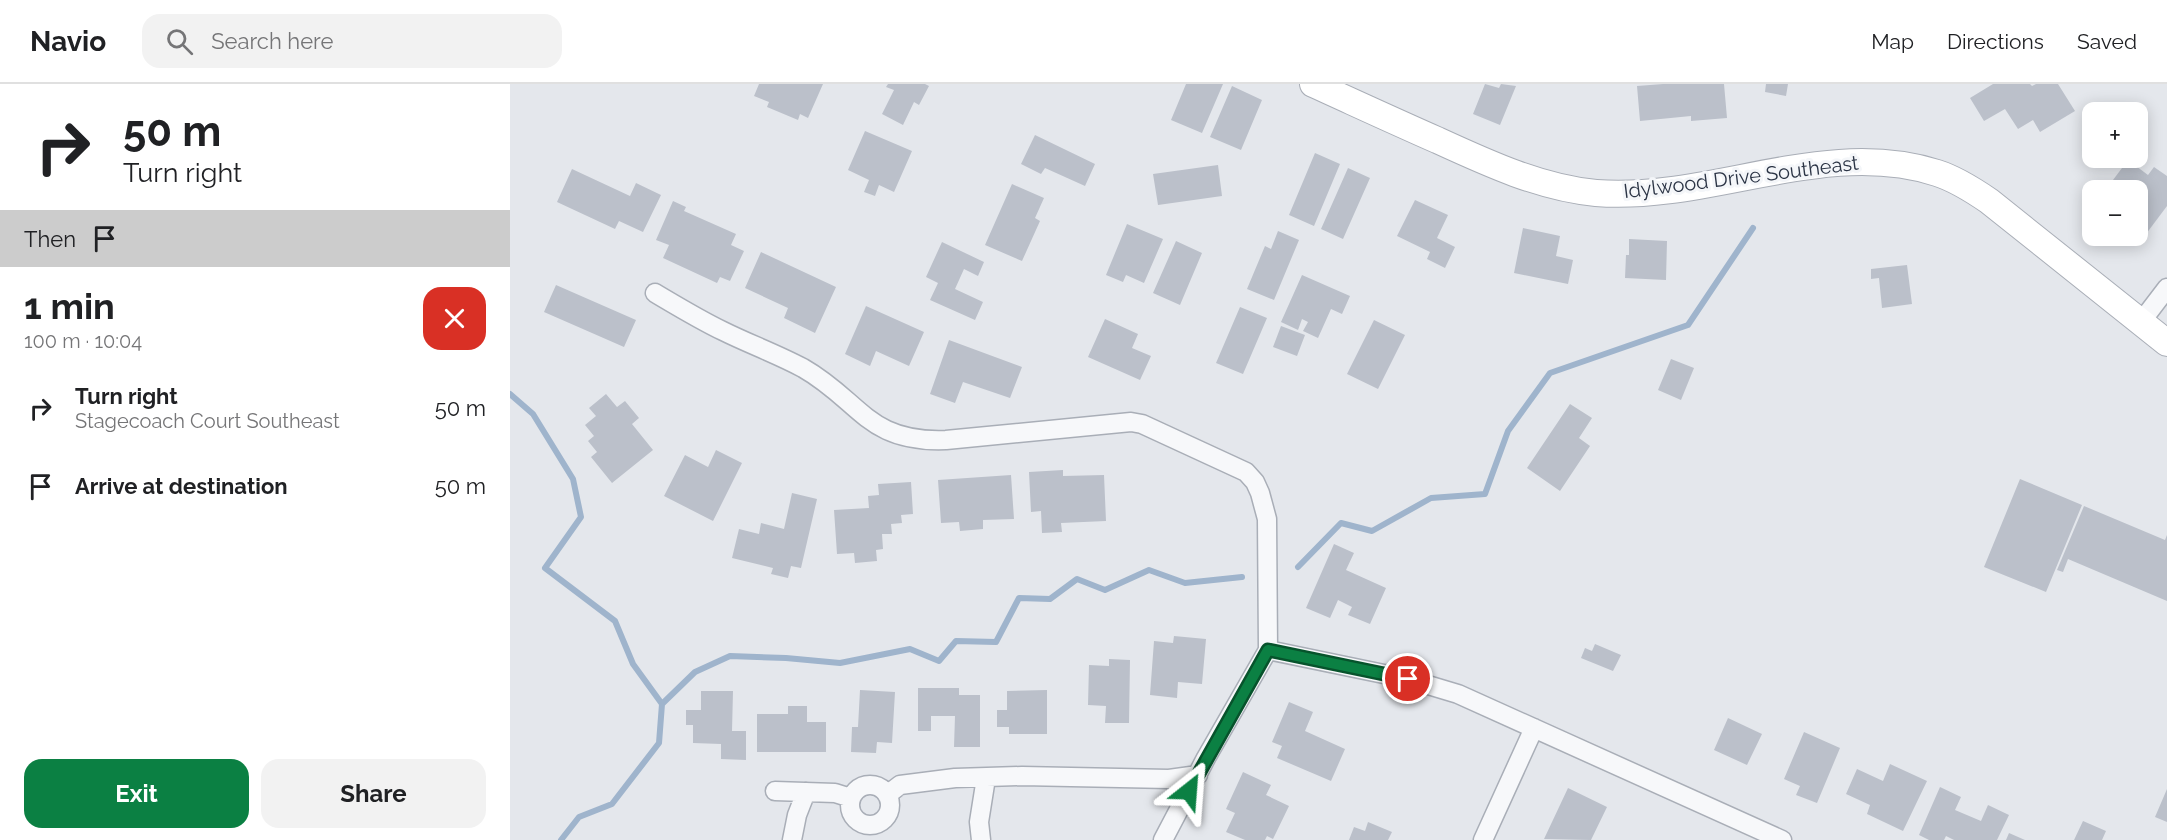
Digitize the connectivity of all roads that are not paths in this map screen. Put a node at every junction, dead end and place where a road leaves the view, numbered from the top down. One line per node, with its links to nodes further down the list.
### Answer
1 (1313, 84): 4 (street, Idylwood Drive Southeast)
2 (2167, 288): 4 (street)
3 (654, 293): 6 (street)
4 (2141, 322): 5 (street, Idylwood Drive Southeast)
5 (2167, 343)
6 (1268, 650): 7 (street); 8 (street)
7 (1534, 728): 17 (street); 18 (street)
8 (1198, 775): 9 (street); 16 (street)
9 (986, 778): 12 (street); 15 (street)
10 (775, 791): 11 (street)
11 (806, 792): 13 (street); 14 (street)
12 (887, 795): 13 (street); 13 (street)
13 (851, 798)
14 (792, 840)
15 (981, 840)
16 (1163, 840)
17 (1483, 840)
18 (1782, 840)

